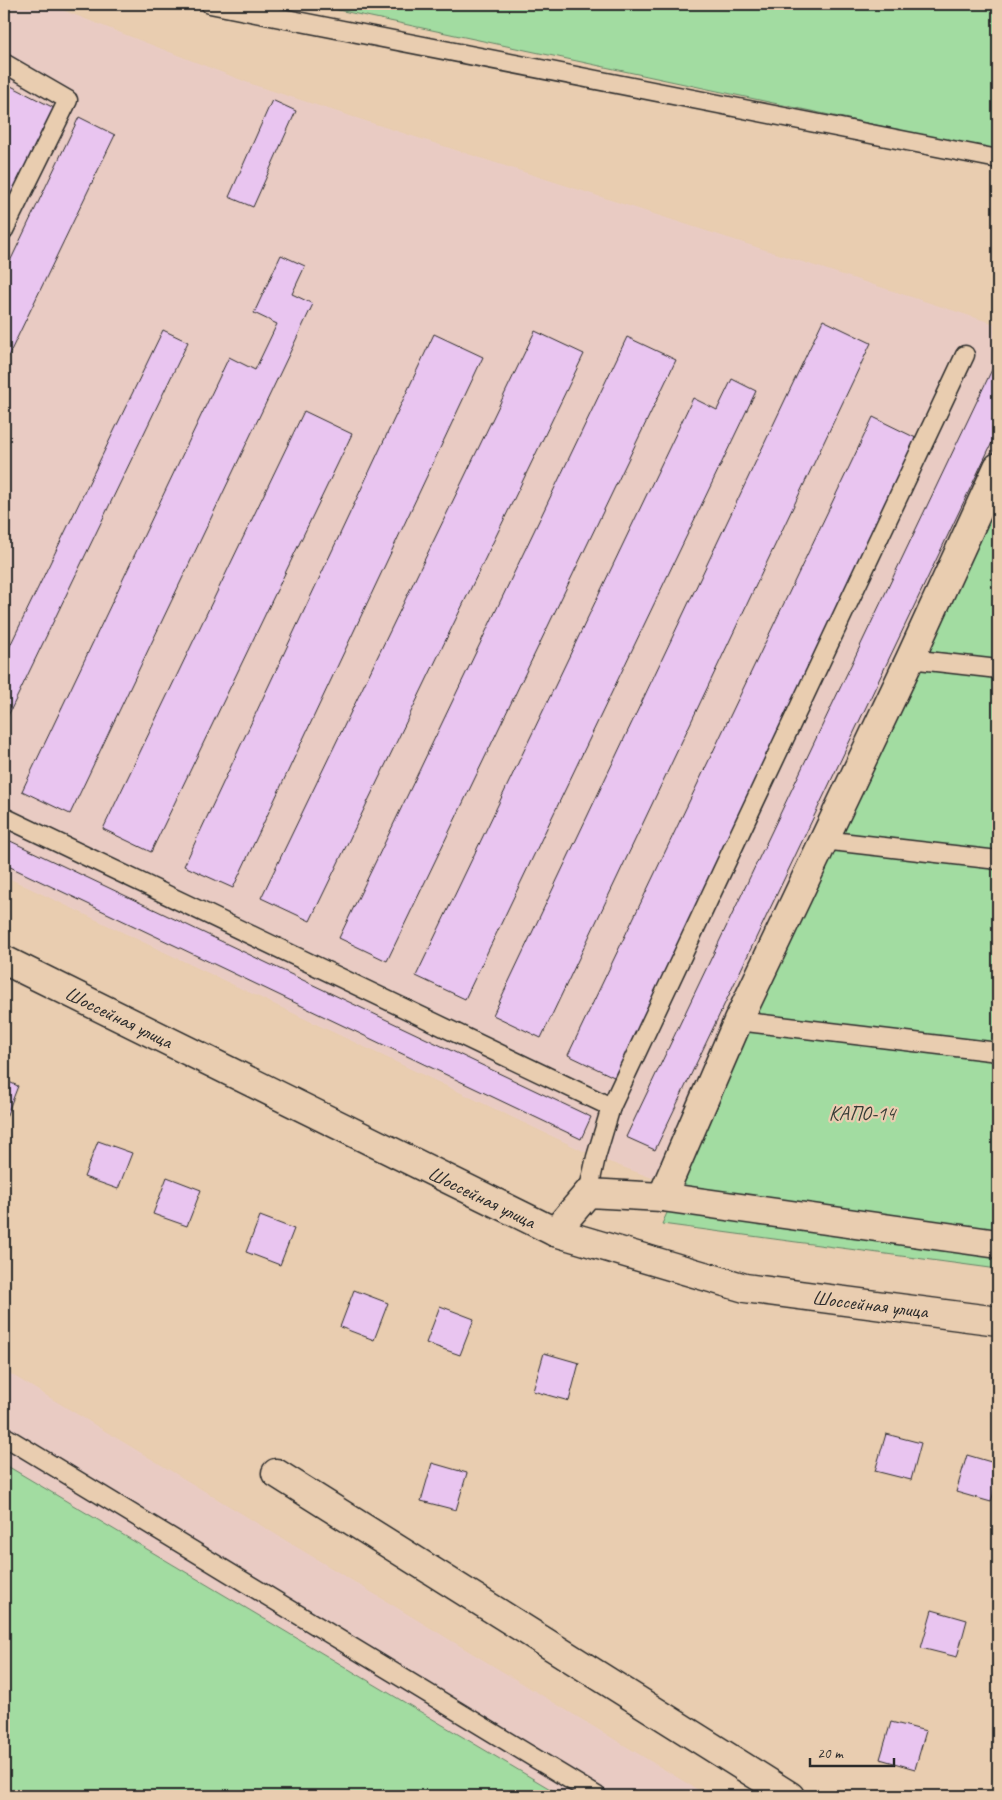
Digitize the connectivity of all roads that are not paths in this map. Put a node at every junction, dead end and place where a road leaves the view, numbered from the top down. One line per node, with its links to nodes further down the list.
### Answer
1 (210, 4): 3 (lane)
2 (4, 63): 4 (lane)
3 (998, 159)
4 (4, 230)
5 (965, 355): 15 (lane)
6 (997, 472): 7 (street)
7 (910, 659): 8 (lane); 10 (street)
8 (998, 668)
9 (4, 817): 15 (lane)
10 (823, 840): 11 (lane); 13 (street)
11 (998, 860)
12 (4, 960): 18 (street, Шоссейная улица)
13 (738, 1021): 14 (lane); 17 (street)
14 (998, 1052)
15 (611, 1106): 16 (lane)
16 (588, 1193): 17 (street); 18 (street)
17 (662, 1197): 19 (street)
18 (555, 1232): 20 (street, Шоссейная улица)
19 (998, 1244)
20 (998, 1321)
21 (4, 1436): 23 (lane)
22 (276, 1473): 24 (street)
23 (597, 1796)
24 (790, 1796)

